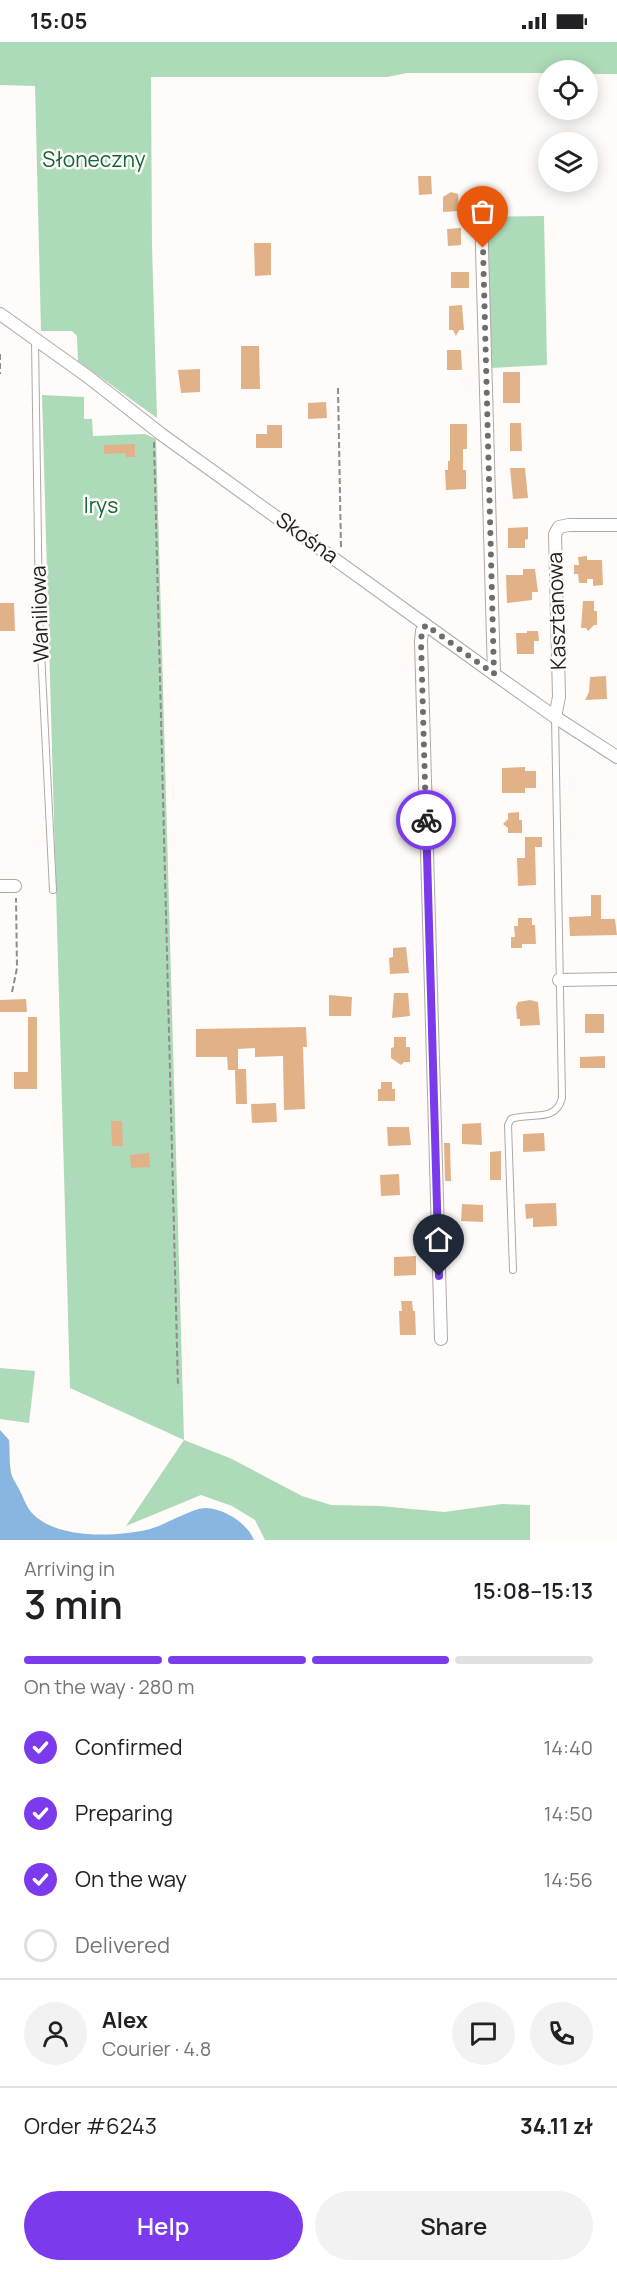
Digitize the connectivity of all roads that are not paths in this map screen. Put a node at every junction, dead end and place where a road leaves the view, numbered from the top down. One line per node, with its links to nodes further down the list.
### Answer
1 (481, 213): 6 (street)
2 (0, 314): 3 (street, Skośna)
3 (36, 339): 5 (street, Skośna); 11 (lane, Waniliowa)
4 (617, 525): 7 (street, Kasztanowa)
5 (426, 625): 6 (street, Skośna); 15 (street)
6 (494, 674): 7 (street, Skośna)
7 (555, 717): 8 (street, Skośna); 13 (lane)
8 (617, 757)
9 (0, 886): 10 (street)
10 (15, 886)
11 (53, 890)
12 (617, 978): 13 (street)
13 (559, 980): 14 (lane)
14 (513, 1270)
15 (441, 1339)

